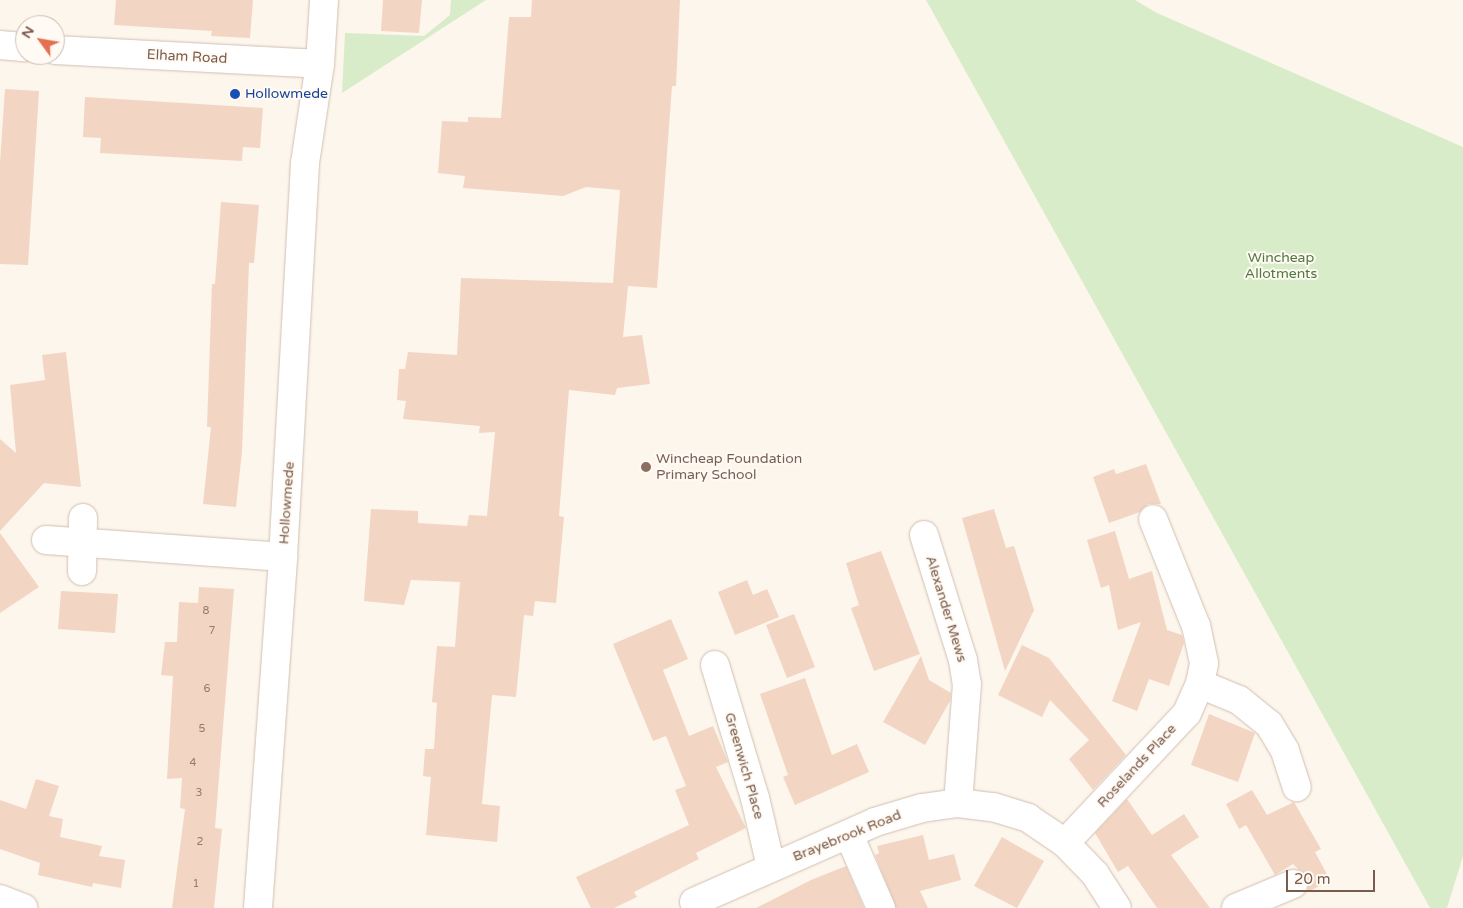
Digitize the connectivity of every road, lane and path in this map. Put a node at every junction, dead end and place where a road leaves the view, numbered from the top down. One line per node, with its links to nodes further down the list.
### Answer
1 (324, 0): 5 (street, Hollowmede)
2 (0, 45): 3 (street)
3 (15, 46)
4 (65, 51): 5 (street, Elham Road)
5 (320, 64): 11 (street, Hollowmede)
6 (83, 518): 10 (street)
7 (1153, 519): 14 (street, Roselands Place)
8 (924, 535): 16 (street, Alexander Mews)
9 (46, 540): 10 (street, Hollowmede)
10 (80, 545): 11 (street, Hollowmede); 12 (street)
11 (283, 557): 25 (street, Hollowmede)
12 (82, 571)
13 (715, 665): 19 (street, Greenwich Place)
14 (1200, 684): 15 (street); 18 (street, Roselands Place)
15 (1297, 787)
16 (958, 803): 17 (street, Brayebrook Road); 18 (street, Brayebrook Road)
17 (849, 835): 19 (street, Brayebrook Road); 26 (street)
18 (1065, 843): 27 (street, Brayebrook Road)
19 (771, 867): 22 (street, Brayebrook Road)
20 (1292, 884): 23 (street)
21 (0, 899): 24 (street)
22 (694, 902)
23 (1262, 903): 28 (street)
24 (23, 908)
25 (258, 908)
26 (881, 908)
27 (1117, 908)
28 (1236, 908)

